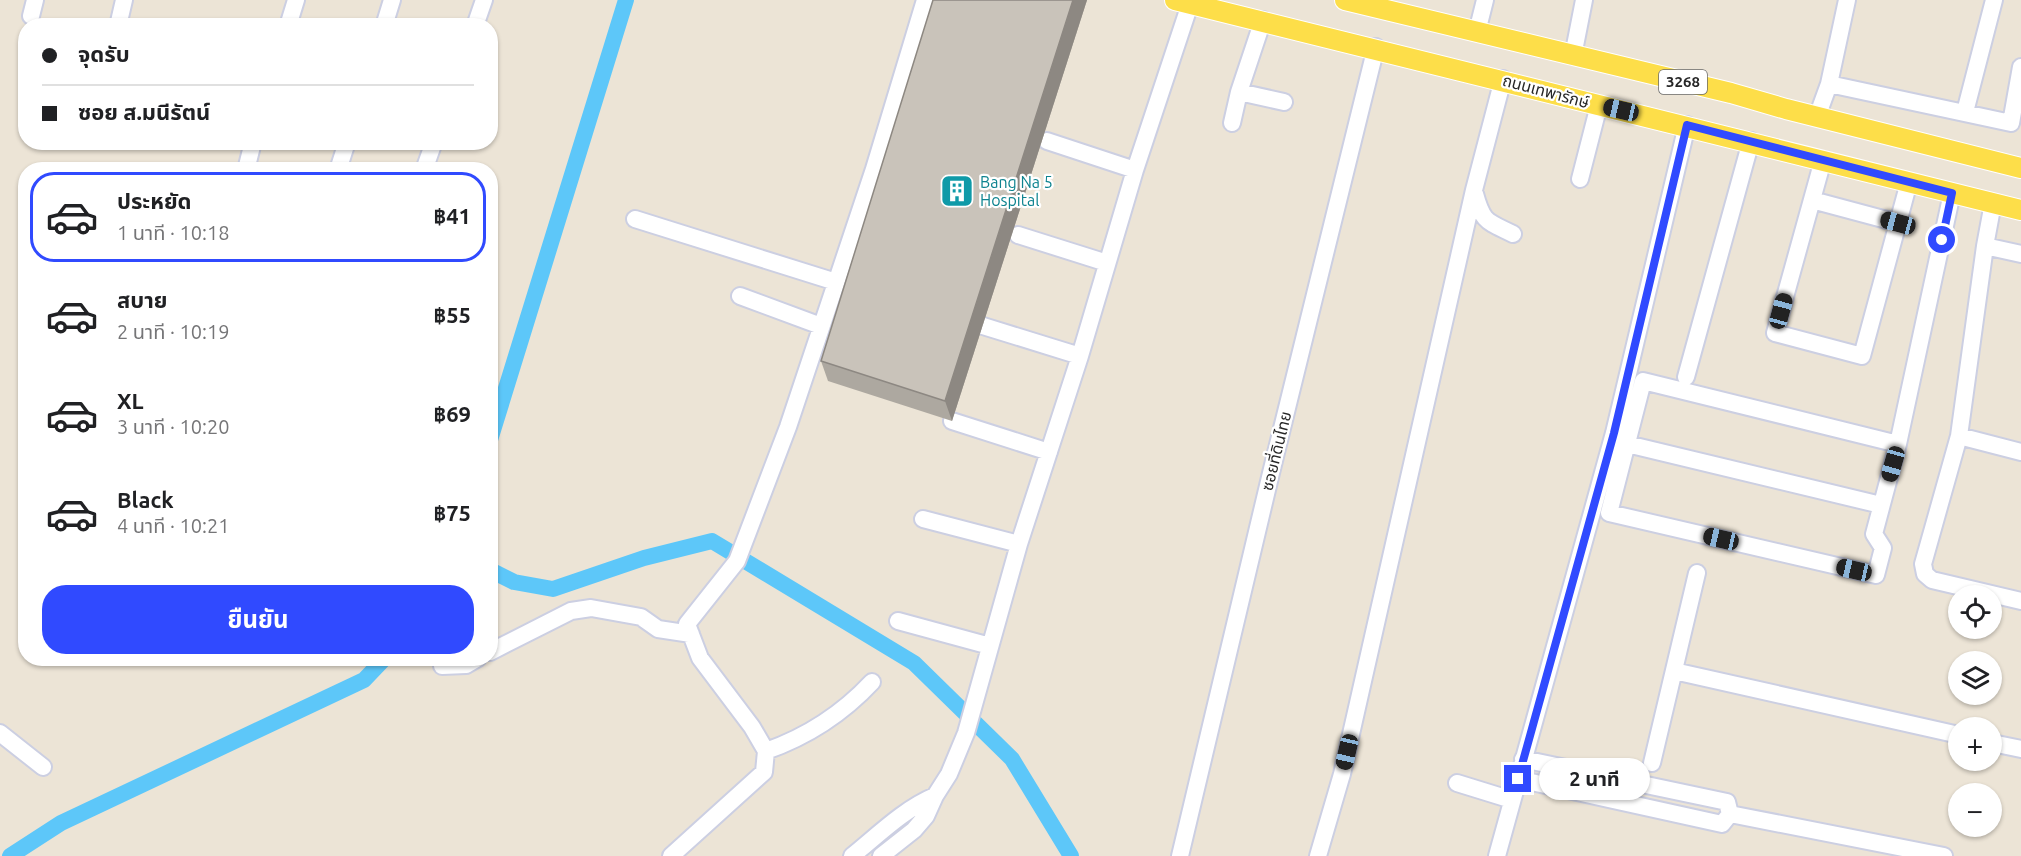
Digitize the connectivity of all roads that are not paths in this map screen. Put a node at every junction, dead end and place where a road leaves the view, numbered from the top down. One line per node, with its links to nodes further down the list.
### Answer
1 (124, 0): 12 (street)
2 (296, 0): 13 (street)
3 (392, 0): 14 (street)
4 (484, 0): 15 (street)
5 (926, 0): 50 (street)
6 (1344, 0): 17 (main road, 3268)
7 (1485, 0): 17 (street)
8 (1584, 0): 19 (street)
9 (1847, 0): 22 (street)
10 (1994, 0): 26 (street)
11 (1182, 2): 16 (main road, ถนนเทพารักษ์ / 3268); 35 (street)
12 (120, 18)
13 (290, 18)
14 (386, 18)
15 (478, 18)
16 (1263, 20): 18 (main road, ถนนเทพารักษ์ / 3268); 23 (street)
17 (1477, 32): 19 (main road, 3268)
18 (1376, 48): 21 (main road, ถนนเทพารักษ์ / 3268); 89 (street, ซอยที่ดินไทย)
19 (1573, 56): 27 (main road, 3268)
20 (2021, 67): 29 (street)
21 (1503, 79): 25 (main road, ถนนเทพารักษ์ / 3268); 38 (street)
22 (1829, 84): 26 (street); 27 (street)
23 (1239, 92): 24 (street); 28 (street)
24 (1284, 102)
25 (1599, 105): 30 (main road, ถนนเทพารักษ์ / 3268); 36 (street)
26 (1965, 112): 29 (street)
27 (1817, 117): 34 (main road, 3268)
28 (1232, 123)
29 (2016, 124)
30 (1687, 125): 32 (main road, ถนนเทพารักษ์ / 3268); 78 (street)
31 (1047, 141): 35 (street)
32 (1751, 141): 33 (main road, ถนนเทพารักษ์ / 3268); 55 (street)
33 (1823, 160): 37 (main road, ถนนเทพารักษ์ / 3268); 40 (street)
34 (2021, 168)
35 (1135, 170): 49 (street)
36 (1580, 179)
37 (1909, 182): 39 (main road, ถนนเทพารักษ์ / 3268); 44 (street)
38 (1474, 190): 45 (street); 90 (street)
39 (1952, 193): 41 (main road, ถนนเทพารักษ์ / 3268); 59 (street)
40 (1812, 201): 44 (street); 44 (street)
41 (1993, 203): 42 (main road, ถนนเทพารักษ์ / 3268); 47 (street)
42 (2021, 210)
43 (635, 219): 50 (street)
44 (1898, 223)
45 (1513, 234)
46 (1018, 235): 49 (street)
47 (1984, 246): 48 (street); 57 (street)
48 (2021, 254)
49 (1107, 263): 54 (street)
50 (836, 282): 52 (street)
51 (740, 296): 52 (street)
52 (821, 326): 68 (street)
53 (983, 326): 54 (street)
54 (1080, 356): 60 (street)
55 (1686, 377)
56 (952, 421): 60 (street)
57 (1959, 436): 61 (street); 66 (street)
58 (1627, 444): 59 (street); 62 (street); 62 (street)
59 (1898, 444): 62 (street)
60 (1049, 452): 64 (street)
61 (2021, 452)
62 (1881, 506)
63 (923, 519): 64 (street)
64 (1019, 544): 69 (street)
65 (1697, 573): 71 (street)
66 (2021, 601)
67 (897, 621): 69 (street)
68 (691, 634): 70 (street); 77 (street)
69 (990, 646): 83 (street)
70 (498, 648)
71 (1674, 671): 74 (street); 79 (street)
72 (872, 682): 77 (street)
73 (0, 733): 80 (street)
74 (1948, 733)
75 (2002, 745): 76 (street)
76 (2021, 749)
77 (766, 751): 86 (street)
78 (1523, 759): 81 (street); 85 (street)
79 (1652, 763)
80 (43, 767)
81 (1518, 779): 84 (street); 85 (street)
82 (1458, 783): 84 (street)
83 (935, 796): 87 (street); 88 (street)
84 (1512, 800): 91 (street)
85 (1730, 814): 92 (street)
86 (671, 856)
87 (852, 856)
88 (881, 856)
89 (1182, 856)
90 (1318, 856)
91 (1497, 856)
92 (1944, 856)

